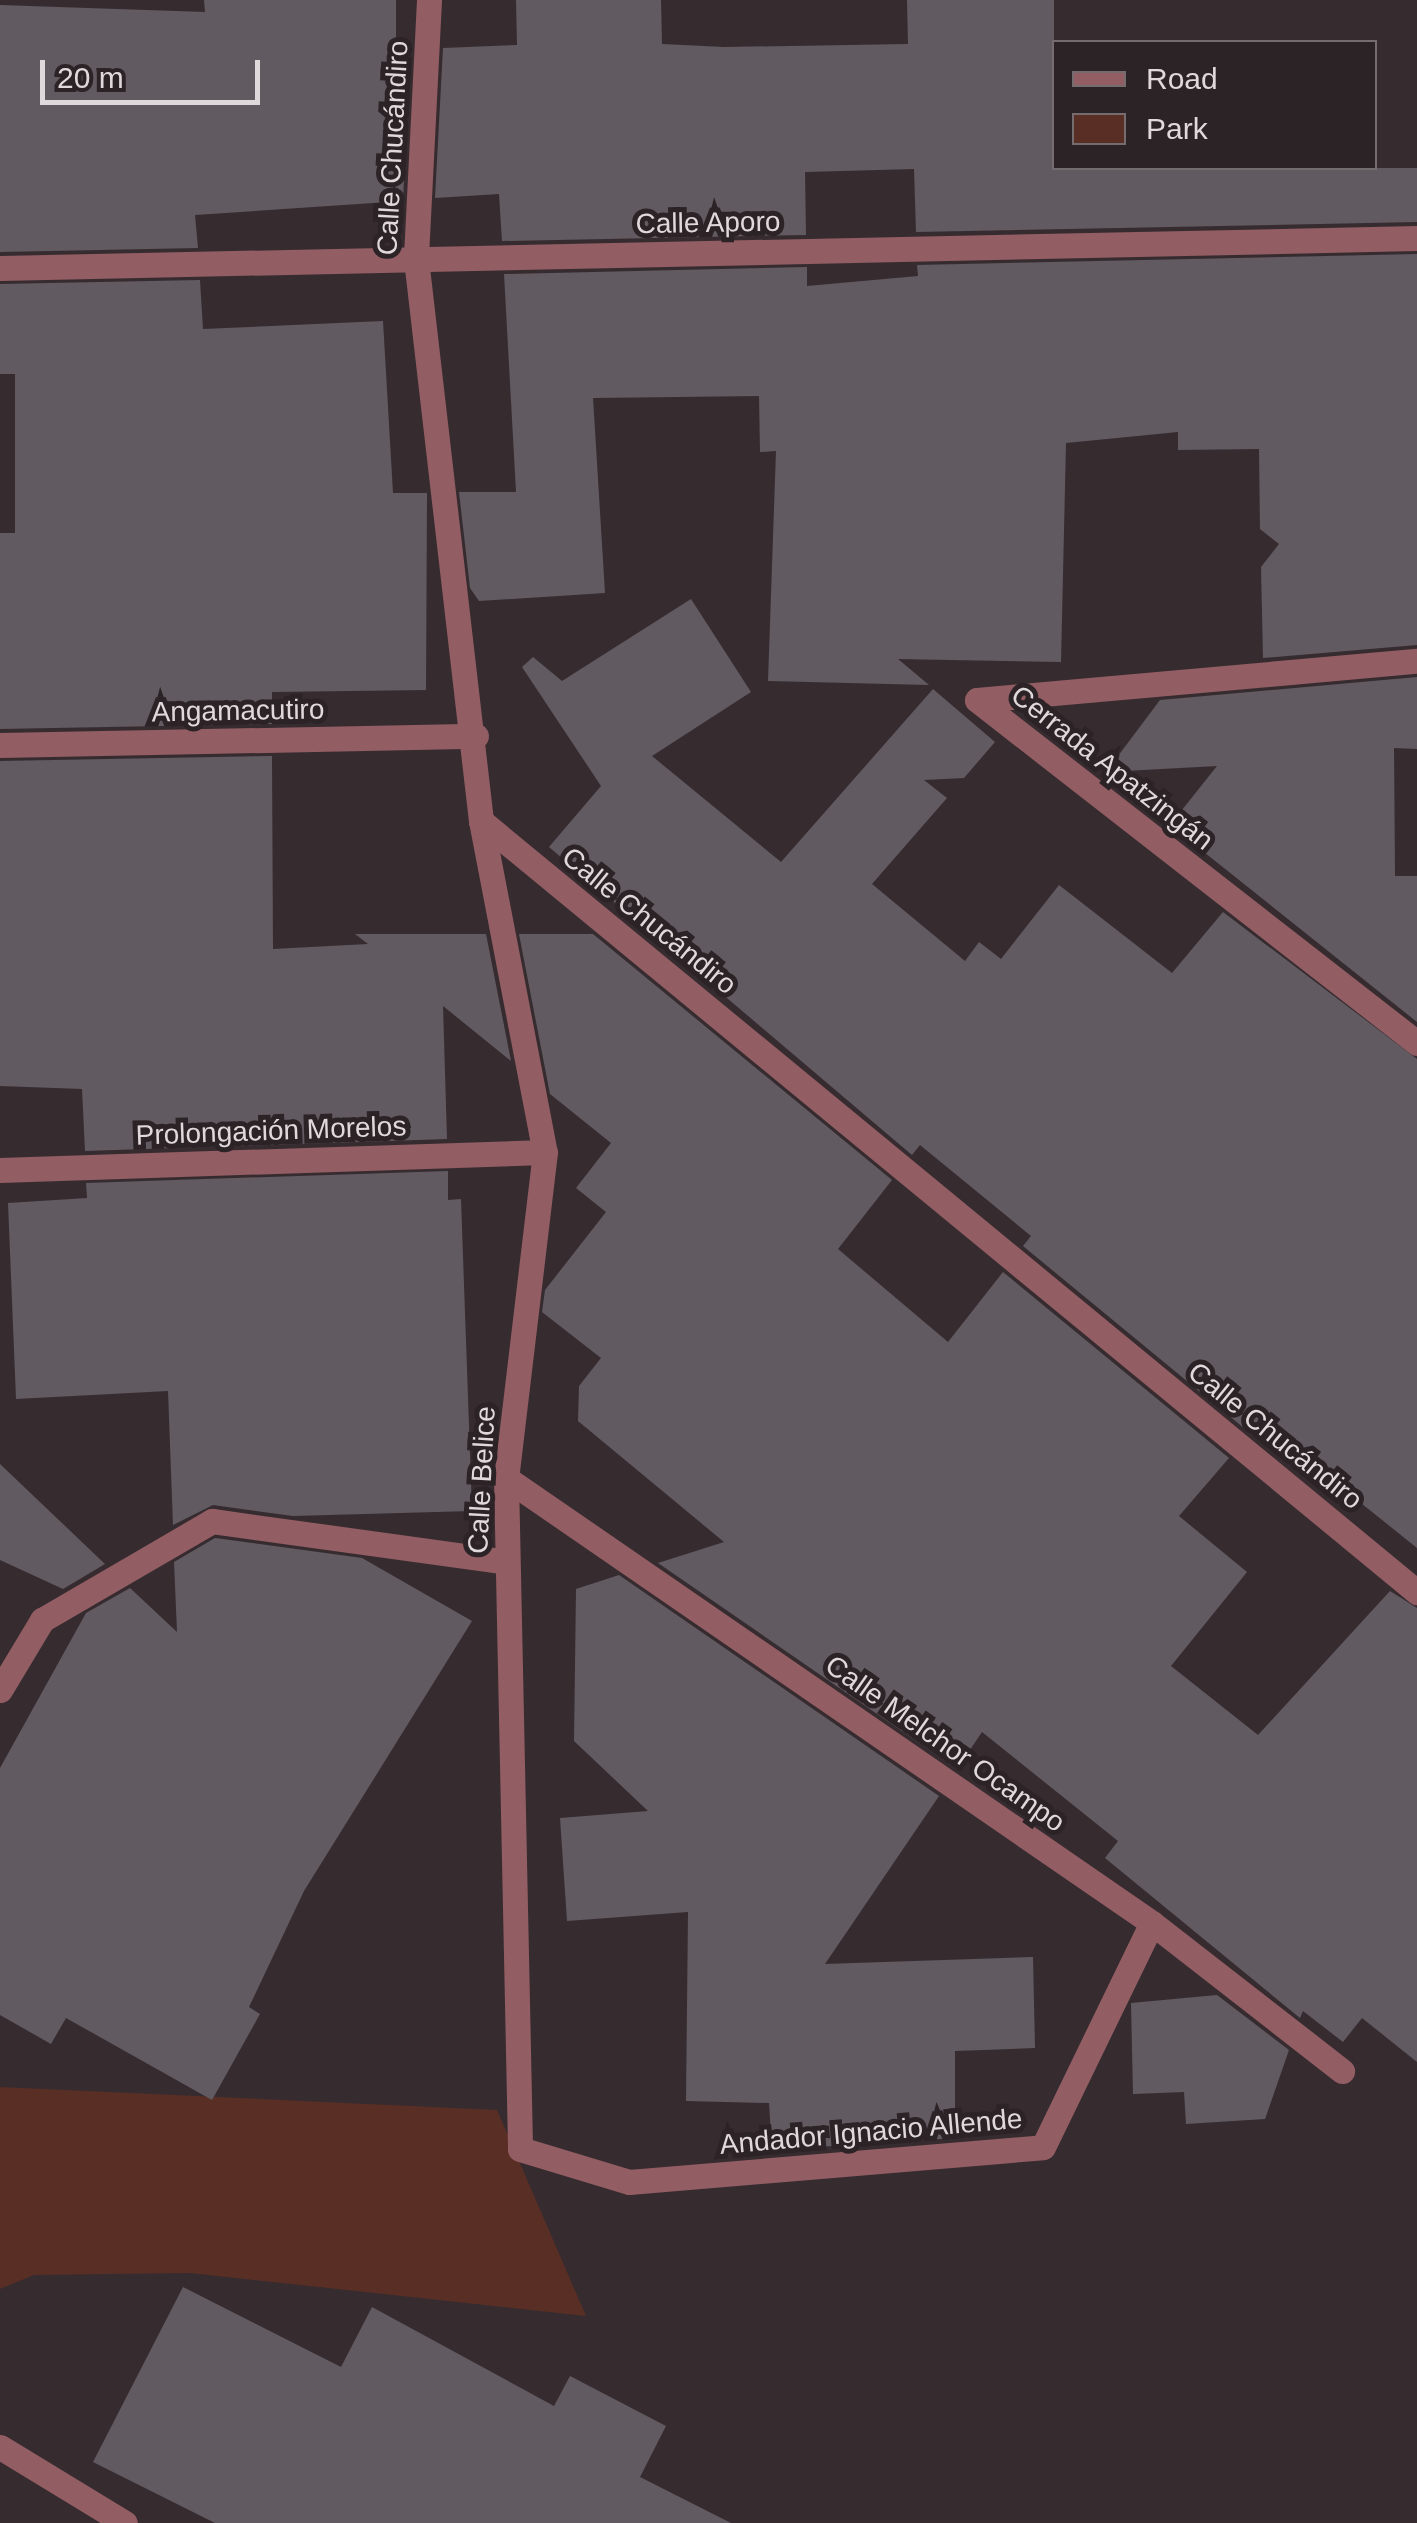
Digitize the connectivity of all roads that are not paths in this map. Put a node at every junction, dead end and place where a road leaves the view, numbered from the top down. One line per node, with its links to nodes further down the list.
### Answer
1 (429, 0): 3 (street, Calle Chucándiro)
2 (1417, 238): 3 (street, Calle Aporo)
3 (416, 259): 4 (street, Calle Aporo); 6 (street, Calle Chucándiro)
4 (0, 268)
5 (1417, 662): 9 (street, Cerrada Apatzingán)
6 (476, 736): 7 (street, Angamacutiro); 8 (street, Calle Chucándiro)
7 (0, 746)
8 (481, 821): 10 (street, Calle Belice); 14 (street, Calle Chucándiro)
9 (1417, 1043)
10 (544, 1152): 11 (street, Prolongación Morelos); 12 (street, Calle Belice)
11 (0, 1170)
12 (506, 1478): 13 (street, Calle Belice); 16 (street, Calle Melchor Ocampo)
13 (508, 1562): 15 (street); 18 (street, Calle Belice)
14 (1417, 1592)
15 (0, 1690)
16 (1152, 1923): 17 (street, Calle Melchor Ocampo); 18 (street, Andador Ignacio Allende)
17 (1342, 2071)
18 (520, 2148)
19 (0, 2447): 20 (street)
20 (124, 2523)

